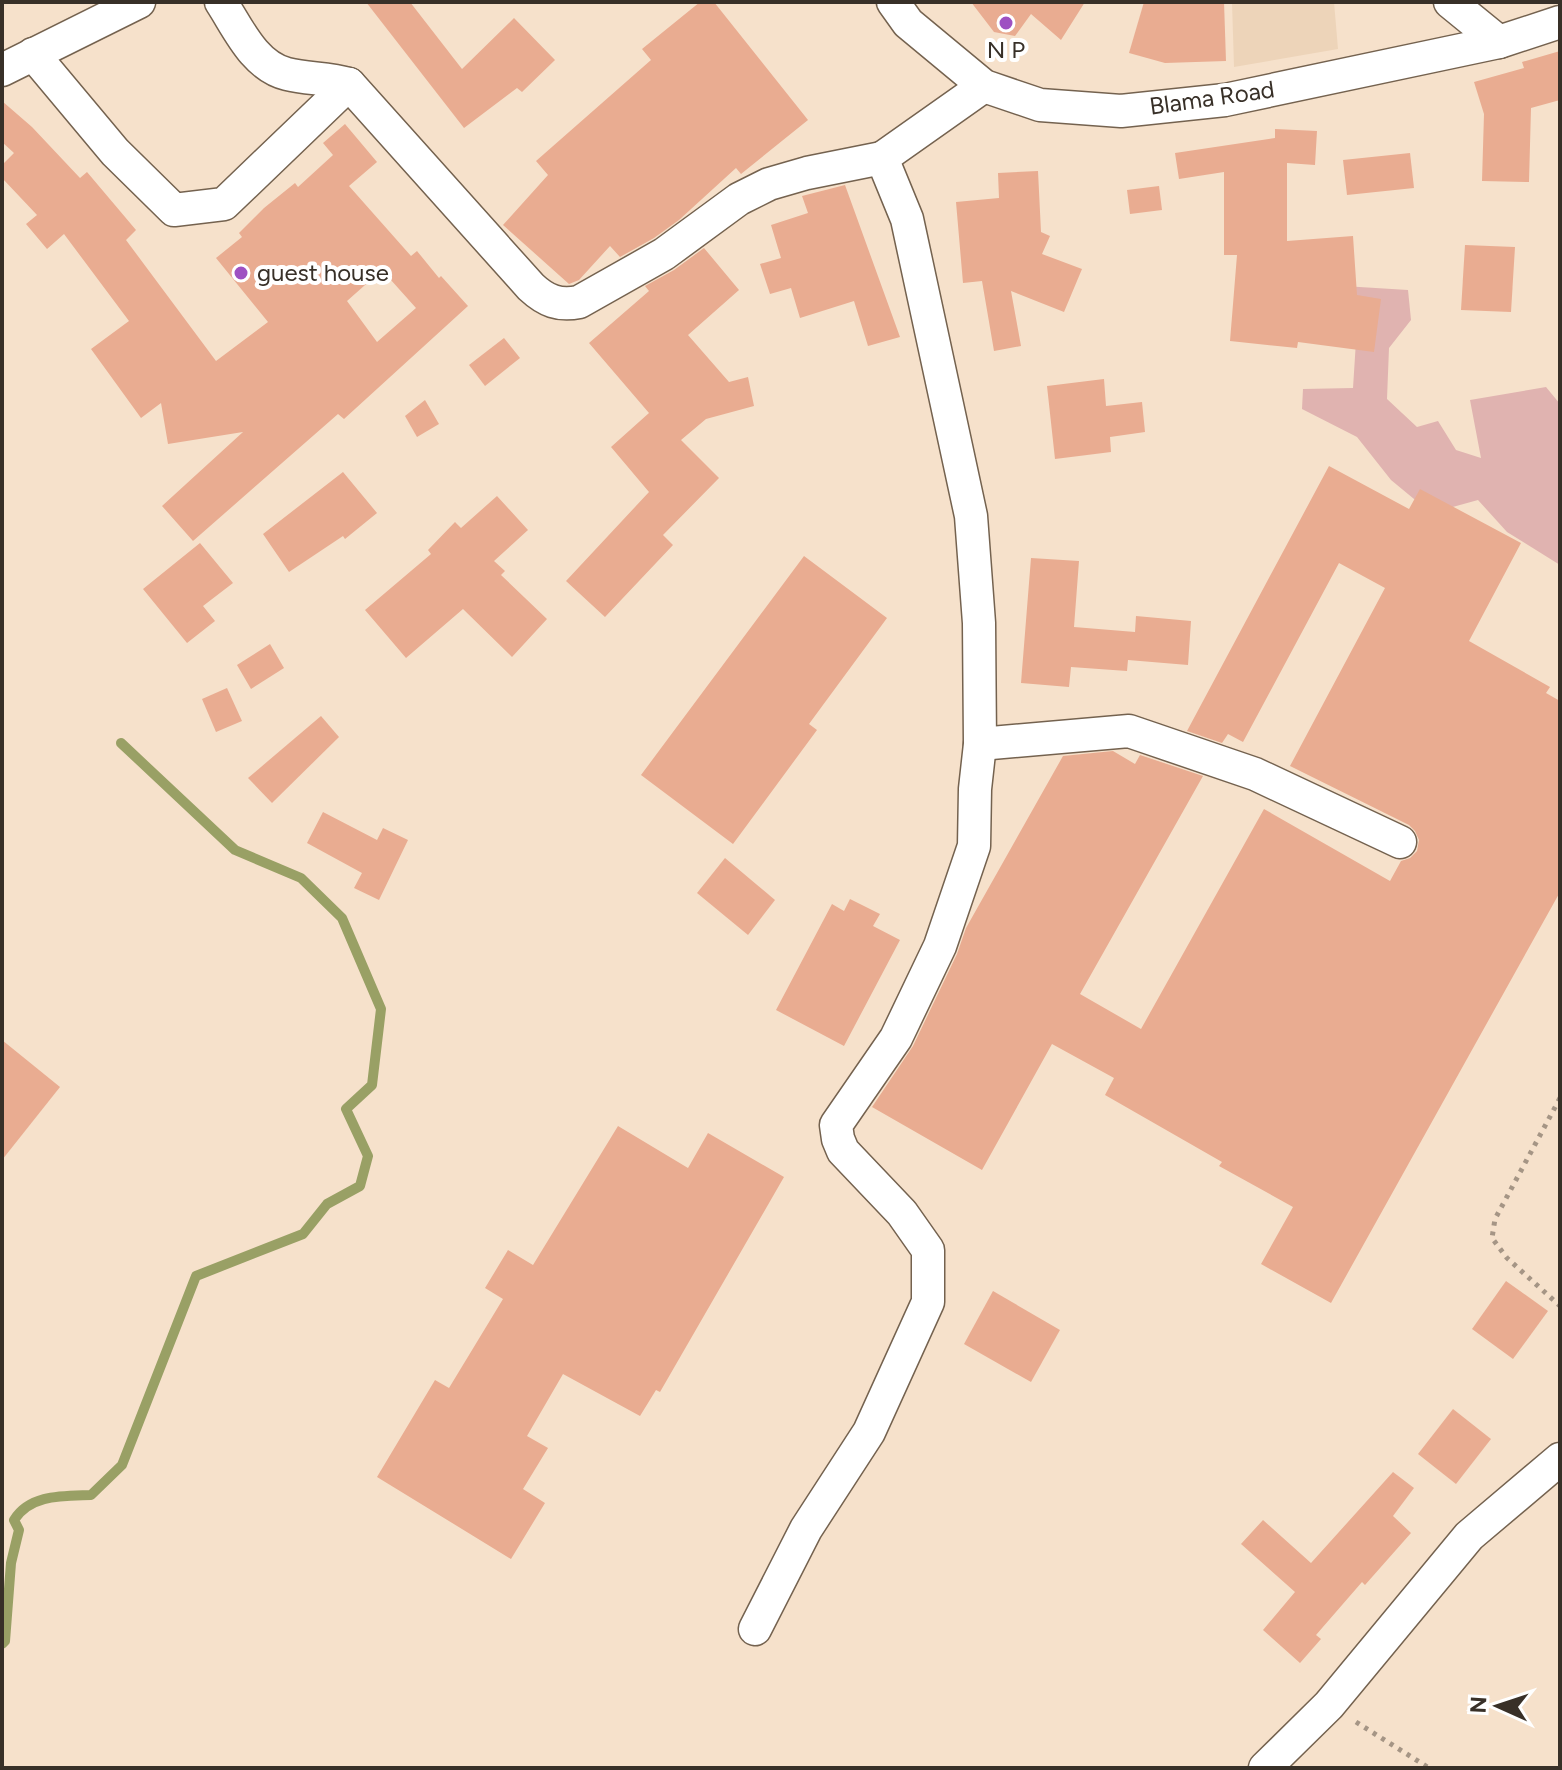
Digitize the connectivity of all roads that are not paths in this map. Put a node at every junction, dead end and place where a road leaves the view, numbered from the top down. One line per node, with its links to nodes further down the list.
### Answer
1 (139, 2): 7 (street)
2 (221, 2): 9 (street)
3 (893, 2): 10 (street, Blama Road)
4 (1450, 2): 6 (street)
5 (1560, 22): 6 (street, Blama Road)
6 (1499, 42): 10 (street, Blama Road)
7 (33, 54): 8 (street); 9 (street)
8 (2, 70)
9 (349, 84): 11 (street)
10 (984, 86): 11 (street)
11 (882, 158): 12 (street)
12 (980, 744): 13 (street); 15 (street)
13 (1400, 842)
14 (1560, 1459): 16 (street)
15 (755, 1629)
16 (1265, 1768)

